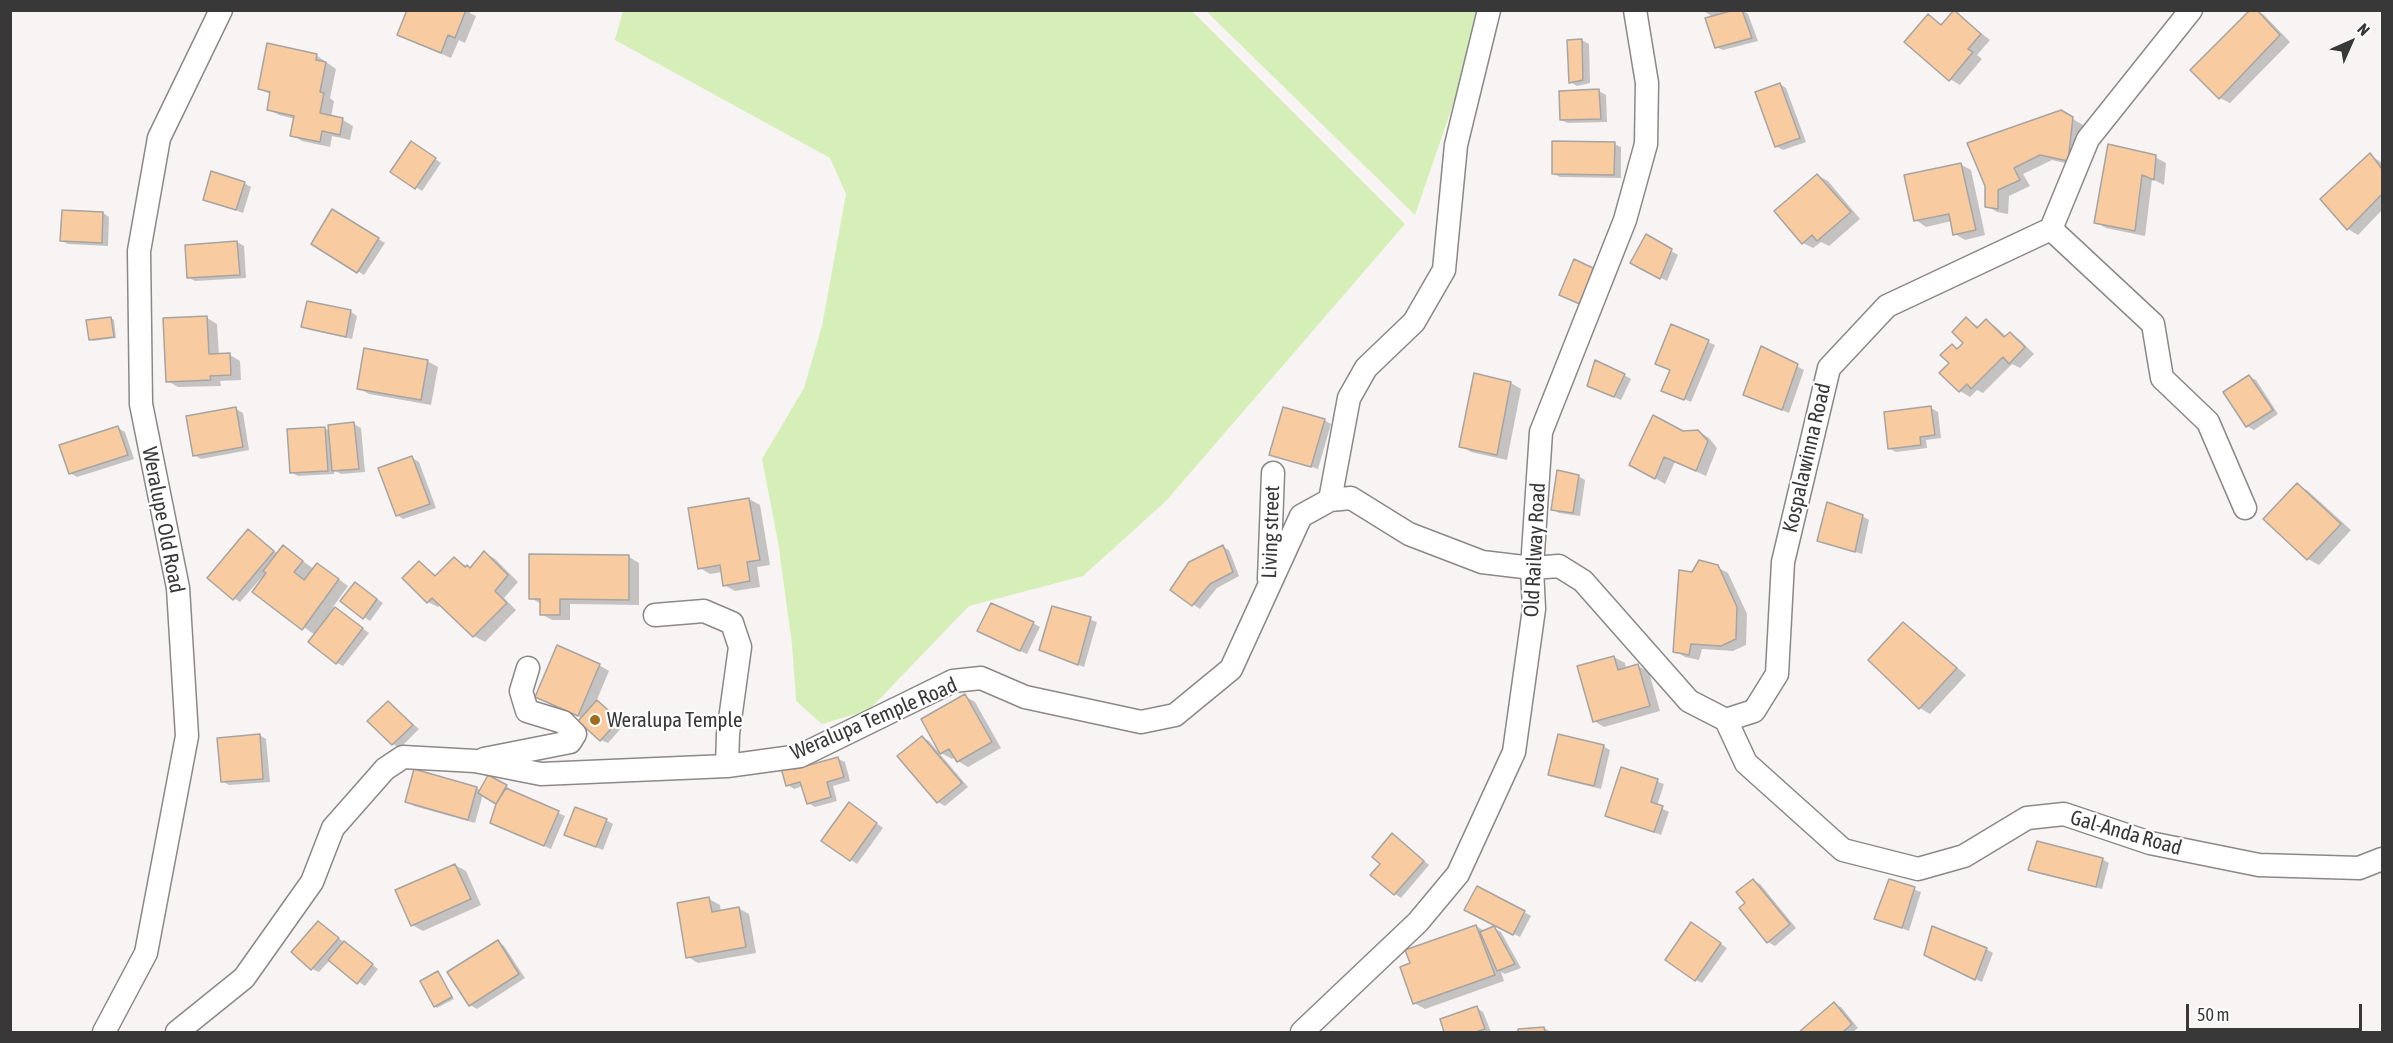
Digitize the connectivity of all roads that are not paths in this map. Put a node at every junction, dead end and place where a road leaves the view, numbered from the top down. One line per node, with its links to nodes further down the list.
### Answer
1 (221, 10): 17 (street, Weralupe Old Road)
2 (1489, 10): 7 (street)
3 (1635, 10): 9 (street, Old Railway Road)
4 (2191, 10): 5 (street)
5 (2050, 229): 8 (street); 13 (street, Kospalawinna Road)
6 (1273, 473): 10 (street, Living street)
7 (1330, 500): 9 (street); 10 (street, Weralupa Temple Road)
8 (2245, 508)
9 (1532, 567): 13 (street); 19 (street, Old Railway Road)
10 (1268, 592): 15 (street, Weralupa Temple Road)
11 (655, 615): 15 (street)
12 (528, 668): 14 (street)
13 (1726, 720): 16 (street, Gal-Anda Road)
14 (475, 761): 15 (street, Weralupa Temple Road); 18 (street, Weralupa Temple Road)
15 (727, 766)
16 (2382, 859)
17 (104, 1032)
18 (177, 1032)
19 (1302, 1032)

